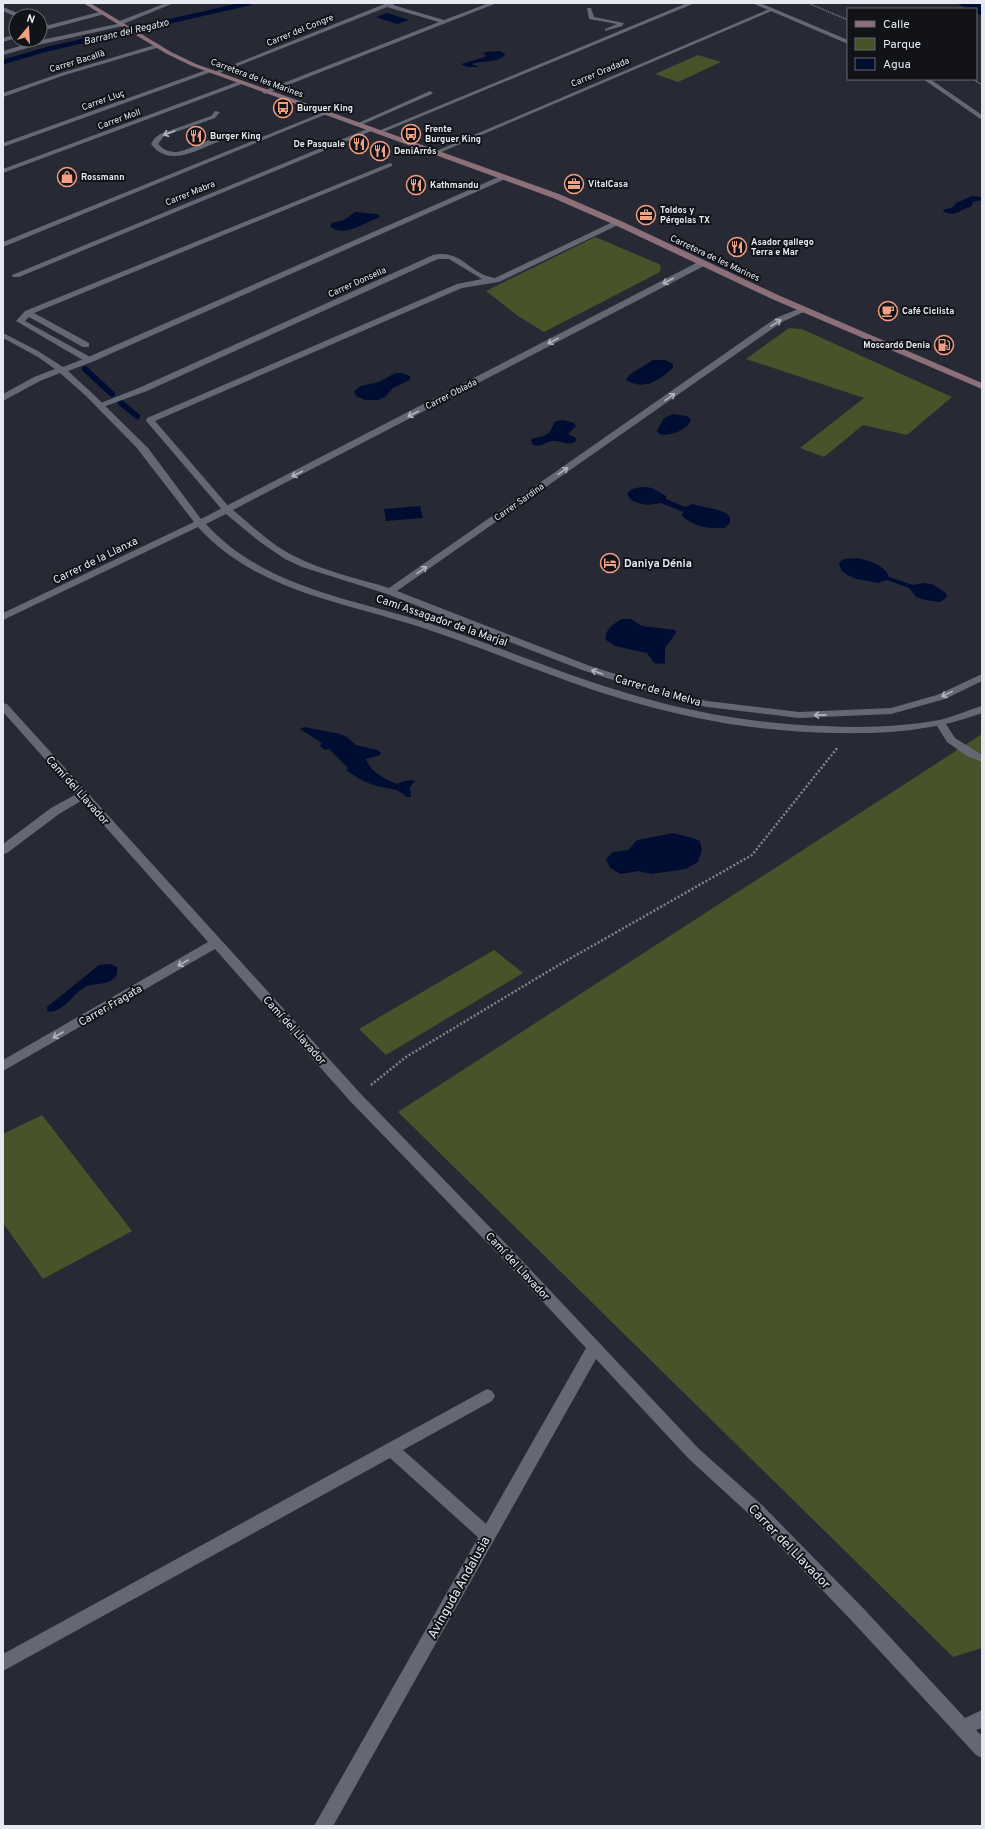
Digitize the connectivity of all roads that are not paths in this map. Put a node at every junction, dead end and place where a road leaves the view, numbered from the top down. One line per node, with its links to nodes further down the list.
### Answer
1 (86, 3): 9 (main road, Carretera de les Marines)
2 (171, 3): 11 (street)
3 (494, 3): 10 (street)
4 (692, 3): 26 (street)
5 (755, 3): 8 (street)
6 (390, 4): 10 (street); 16 (street, Carrer del Congre)
7 (589, 9): 26 (street)
8 (770, 10): 13 (street); 29 (street, Carrer Oradada)
9 (103, 13): 11 (main road, Carretera de les Marines); 12 (street)
10 (444, 22): 19 (street)
11 (122, 25): 14 (main road, Carretera de les Marines); 15 (street)
12 (49, 28)
13 (847, 42)
14 (158, 46): 16 (main road, Carretera de les Marines); 21 (street, Carrer Bacallà)
15 (3, 53)
16 (212, 72): 18 (main road, Carretera de les Marines); 28 (street, Carrer Lluç)
17 (927, 80): 24 (street)
18 (240, 83): 19 (main road, Carretera de les Marines); 31 (street, Carrer Moll)
19 (265, 92): 23 (main road, Carretera de les Marines)
20 (430, 93): 25 (street)
21 (3, 95)
22 (217, 112): 27 (street, one-way to 27)
23 (326, 113): 25 (main road, Carretera de les Marines); 34 (street)
24 (982, 118)
25 (359, 124): 26 (main road, Carretera de les Marines)
26 (376, 130): 29 (main road, Carretera de les Marines); 36 (street, Carrer Mabra)
27 (238, 135)
28 (3, 145)
29 (437, 152): 32 (main road, Carretera de les Marines)
30 (390, 164): 39 (street)
31 (3, 171)
32 (506, 177): 33 (main road, Carretera de les Marines); 42 (street)
33 (618, 223): 35 (main road, Carretera de les Marines); 37 (street)
34 (3, 245)
35 (703, 263): 38 (main road, Carretera de les Marines); 47 (street, Carrer Oblada, one-way to 47)
36 (16, 275)
37 (490, 280): 46 (street, Carrer Donsella); 47 (street)
38 (803, 309): 44 (main road, Carretera de les Marines); 49 (street, Carrer Sardina, one-way to 38)
39 (28, 313): 41 (street); 42 (street)
40 (3, 335): 43 (street, Camí Assagador de la Marjal)
41 (86, 346)
42 (89, 360): 43 (street)
43 (61, 370): 45 (street); 46 (street, Camí Assagador de la Marjal)
44 (982, 386)
45 (3, 398)
46 (100, 405): 48 (street, Camí Assagador de la Marjal)
47 (227, 510): 48 (street, Carrer Oblada); 49 (street)
48 (198, 523): 50 (street, Carrer de la Llanxa); 54 (street, Camí Assagador de la Marjal)
49 (390, 592): 51 (street, Carrer de la Melva, one-way to 49)
50 (3, 617)
51 (982, 677)
52 (3, 706): 56 (street, Camí del Llavador)
53 (982, 709): 54 (street)
54 (940, 723): 55 (street)
55 (982, 759)
56 (82, 795): 57 (street); 58 (street, Camí del Llavador)
57 (3, 850)
58 (216, 943): 59 (street, Carrer Fragata, one-way to 59); 60 (street, Camí del Llavador)
59 (3, 1066)
60 (594, 1348): 63 (street, Avinguda Andalusia); 66 (street, Carrer del Llavador)
61 (487, 1396): 62 (street)
62 (391, 1449): 63 (street); 64 (street)
63 (487, 1535): 68 (street, Avinguda Andalusia)
64 (3, 1663)
65 (982, 1719): 66 (street)
66 (962, 1728): 67 (street, Carrer del Llavador)
67 (982, 1748)
68 (324, 1826)

